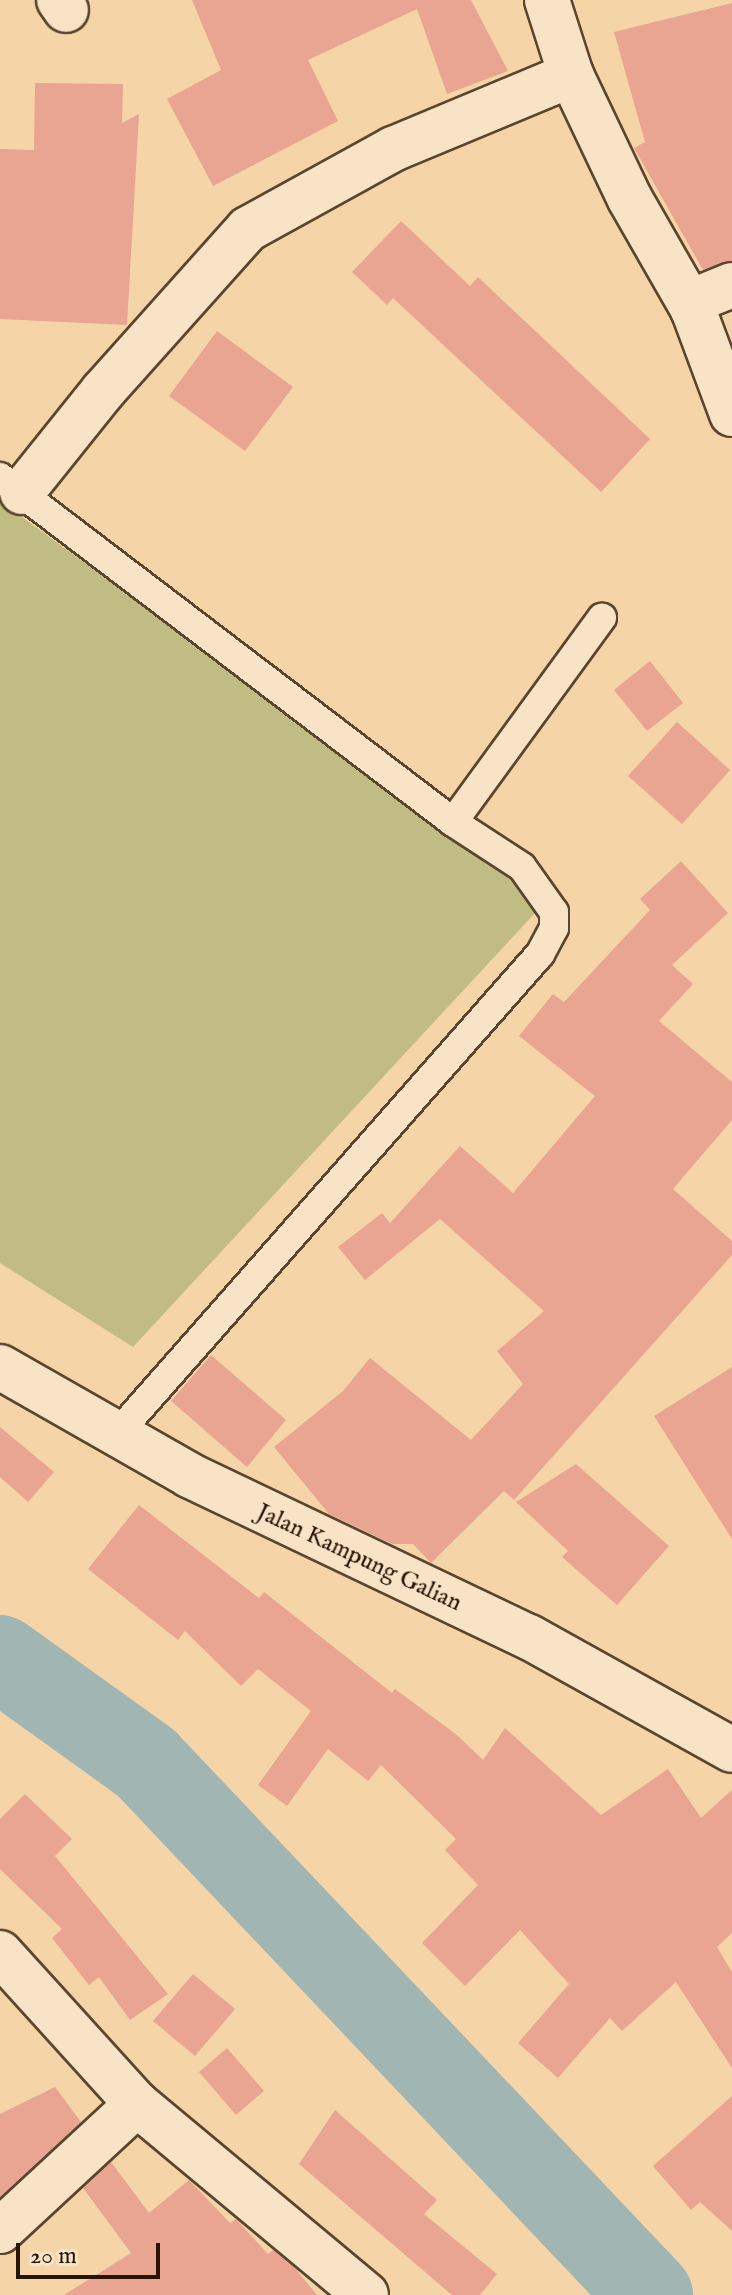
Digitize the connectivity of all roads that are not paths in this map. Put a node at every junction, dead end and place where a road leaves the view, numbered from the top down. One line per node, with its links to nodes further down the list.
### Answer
1 (547, 0): 2 (street)
2 (571, 75): 4 (street); 6 (street)
3 (732, 285): 4 (street)
4 (693, 309): 5 (street)
5 (732, 414)
6 (11, 484): 8 (lane)
7 (602, 618): 8 (lane)
8 (453, 822): 10 (lane)
9 (2, 1373): 10 (street, Jalan Kampung Galian)
10 (116, 1435): 11 (street, Jalan Kampung Galian)
11 (726, 1748)
12 (0, 1953): 13 (street)
13 (137, 2104): 14 (street); 15 (street)
14 (0, 2231)
15 (366, 2295)

